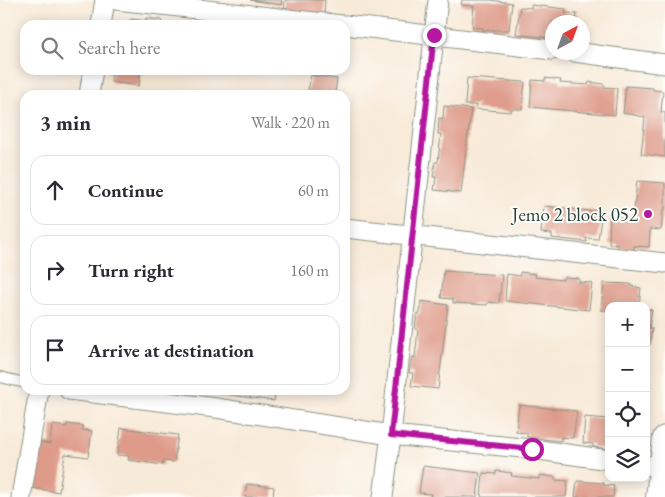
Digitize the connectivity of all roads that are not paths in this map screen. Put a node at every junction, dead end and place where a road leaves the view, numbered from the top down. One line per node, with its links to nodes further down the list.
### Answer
1 (105, 0): 4 (street)
2 (116, 0): 5 (street)
3 (438, 0): 7 (street)
4 (102, 20)
5 (298, 20)
6 (350, 26): 7 (street)
7 (434, 35): 8 (street); 14 (street)
8 (545, 49)
9 (590, 54): 10 (street)
10 (665, 64)
11 (92, 75): 12 (street)
12 (90, 90)
13 (350, 229): 14 (street)
14 (413, 237): 15 (street); 20 (street)
15 (665, 263)
16 (0, 377): 17 (lane)
17 (20, 382)
18 (38, 395): 24 (street)
19 (110, 395): 20 (street)
20 (391, 435): 22 (street); 25 (street)
21 (665, 438): 23 (street)
22 (605, 459)
23 (654, 467): 26 (street)
24 (21, 497)
25 (383, 497)
26 (658, 497)

